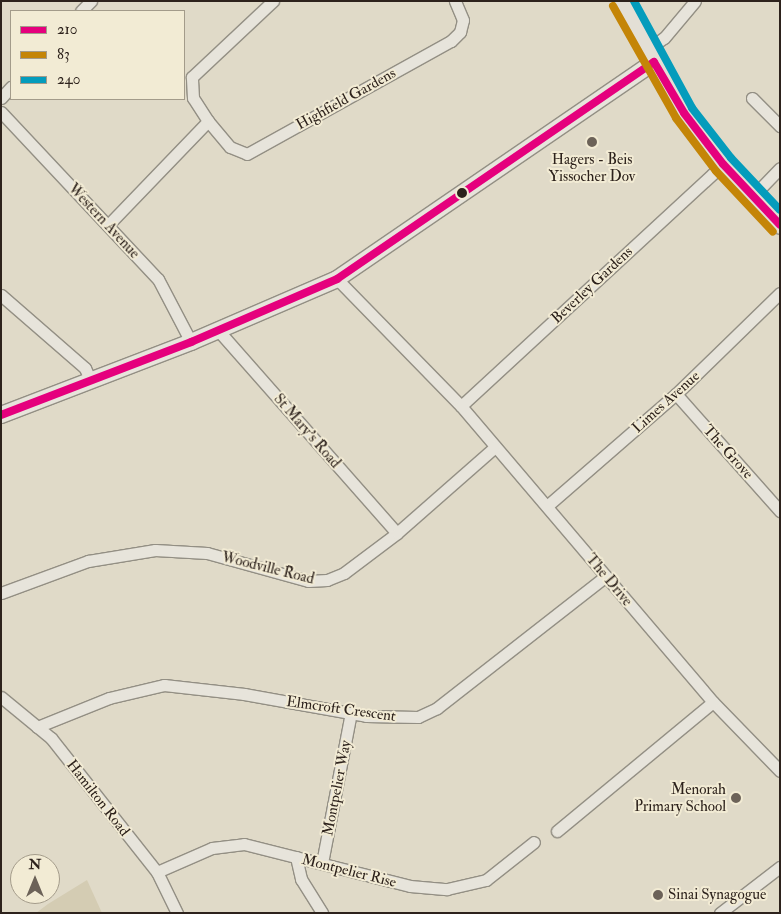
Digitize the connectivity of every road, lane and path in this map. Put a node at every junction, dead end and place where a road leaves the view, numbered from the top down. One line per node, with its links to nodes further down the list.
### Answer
1 (91, 1): 6 (street)
2 (273, 1): 12 (street, Highfield Gardens)
3 (455, 1): 12 (street, Highfield Gardens)
4 (622, 1): 7 (main road)
5 (695, 1): 7 (street)
6 (82, 10)
7 (651, 55): 14 (main road); 19 (street)
8 (10, 88): 9 (street)
9 (1, 98)
10 (752, 98): 13 (street)
11 (1, 112): 17 (street, Western Avenue)
12 (208, 121): 17 (street)
13 (780, 126)
14 (723, 164): 16 (main road); 26 (street, Beverley Gardens)
15 (780, 168): 16 (street)
16 (752, 196): 18 (main road)
17 (109, 224): 23 (street, Western Avenue)
18 (780, 225)
19 (337, 279): 22 (street); 26 (street, The Drive)
20 (780, 293): 25 (street, Limes Avenue)
21 (1, 296): 24 (street)
22 (217, 330): 23 (street); 31 (street, St Mary's Road)
23 (191, 342): 24 (street)
24 (90, 380): 27 (street)
25 (676, 394): 29 (street, Limes Avenue); 30 (street, The Grove)
26 (461, 406): 28 (street, The Drive)
27 (1, 416)
28 (496, 446): 29 (street, The Drive); 31 (street, Woodville Road)
29 (548, 506): 32 (street, The Drive)
30 (780, 510)
31 (397, 533): 33 (street, Woodville Road)
32 (606, 576): 35 (street, The Drive); 36 (street, Elmcroft Crescent)
33 (1, 593)
34 (1, 697): 37 (street, Hamilton Road)
35 (713, 702): 38 (street, The Drive); 39 (street)
36 (351, 713): 37 (street, Elmcroft Crescent); 42 (street, Montpelier Way)
37 (37, 727): 44 (street, Hamilton Road)
38 (780, 771)
39 (557, 830)
40 (534, 842): 42 (street, Montpelier Rise)
41 (296, 857): 42 (street, Montpelier Rise); 44 (street, Montpelier Rise); 46 (street)
42 (322, 862)
43 (780, 867): 47 (street)
44 (157, 872): 45 (street, Hamilton Road)
45 (177, 913)
46 (322, 913)
47 (720, 913)

